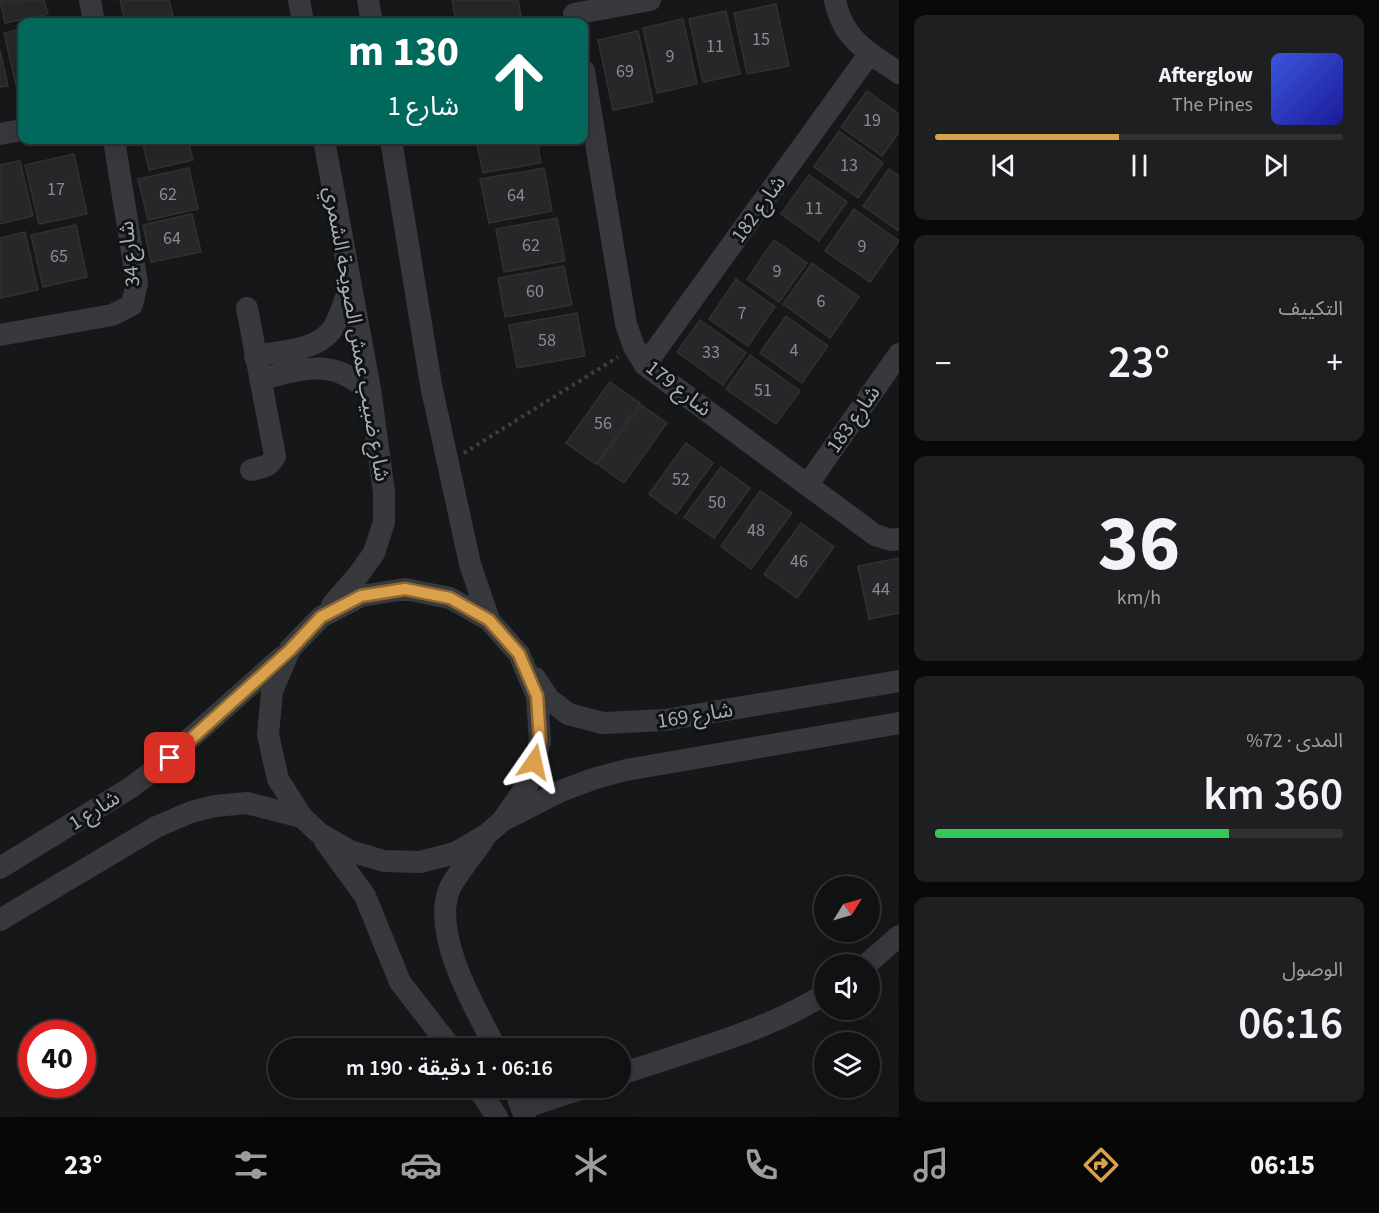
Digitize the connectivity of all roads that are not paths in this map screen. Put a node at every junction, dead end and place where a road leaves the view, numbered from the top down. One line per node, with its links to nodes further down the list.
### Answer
1 (90, 0): 7 (street)
2 (299, 0): 8 (street)
3 (368, 0): 9 (street)
4 (650, 0): 6 (street)
5 (835, 0): 10 (street)
6 (573, 12)
7 (93, 18)
8 (302, 18)
9 (371, 18)
10 (870, 53): 11 (street); 23 (street, شارع 182)
11 (899, 73)
12 (588, 95): 23 (street, شارع 179)
13 (18, 131): 14 (street)
14 (0, 134)
15 (115, 144): 20 (street, شارع 34)
16 (325, 144): 18 (street, شارع ضبيب عمش الصويحة الشمري)
17 (392, 144): 30 (street)
18 (350, 286): 22 (street); 25 (street, شارع ضبيب عمش الصويحة الشمري)
19 (247, 308): 22 (street)
20 (0, 334)
21 (899, 354): 27 (street, شارع 183)
22 (255, 356): 24 (street)
23 (640, 356): 27 (street, شارع 179)
24 (260, 380): 25 (street); 26 (street)
25 (370, 389): 29 (street, شارع ضبيب عمش الصويحة الشمري)
26 (251, 470)
27 (808, 484): 28 (street, شارع 179)
28 (899, 539)
29 (321, 617): 30 (street); 31 (street, شارع ضبيب عمش الصويحة الشمري)
30 (489, 620): 32 (street)
31 (290, 650): 35 (street); 37 (street, شارع 1)
32 (519, 654): 33 (street, شارع 169); 36 (street)
33 (899, 681)
34 (899, 723): 36 (street, شارع 169)
35 (310, 825): 36 (street, شارع 169); 38 (street); 42 (street)
36 (494, 828): 43 (street)
37 (0, 868)
38 (0, 920)
39 (899, 936): 40 (street)
40 (878, 954)
41 (814, 1001): 44 (street)
42 (443, 1038)
43 (491, 1038)
44 (631, 1071)
45 (485, 1098): 48 (street)
46 (544, 1098): 47 (street)
47 (520, 1104)
48 (497, 1117)

